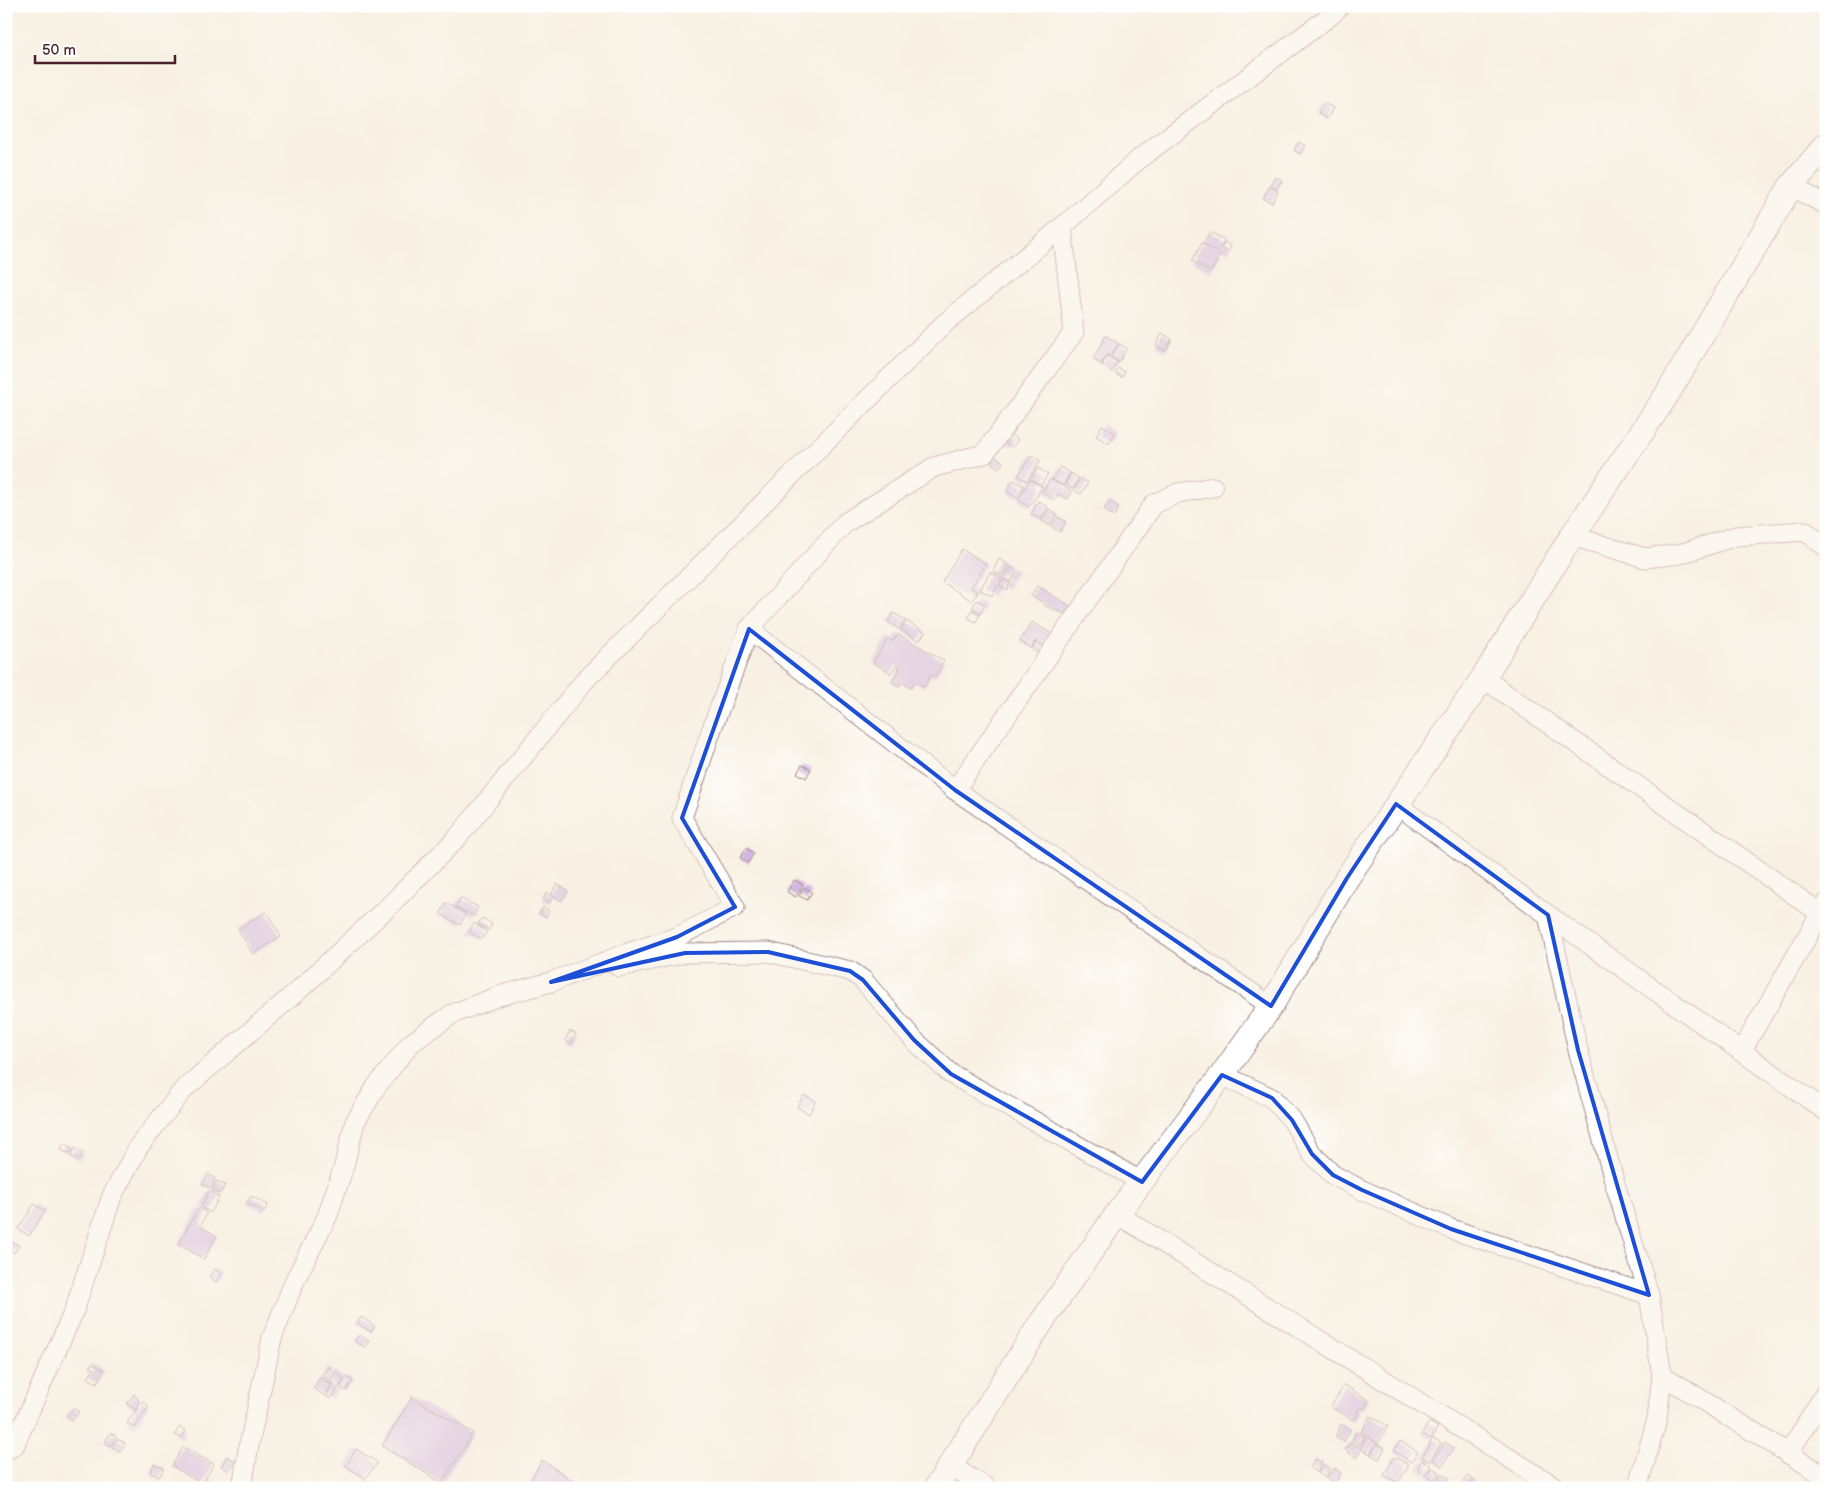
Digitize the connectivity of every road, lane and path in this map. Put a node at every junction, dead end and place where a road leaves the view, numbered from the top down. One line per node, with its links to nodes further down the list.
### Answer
1 (1340, 6): 5 (street)
2 (1826, 145): 3 (street)
3 (1791, 186): 4 (street); 7 (street)
4 (1826, 205)
5 (1062, 227): 9 (street); 25 (street)
6 (1213, 487): 11 (street)
7 (1572, 536): 8 (street); 10 (street)
8 (1826, 547)
9 (749, 629): 11 (street); 15 (street)
10 (1483, 678): 12 (street); 13 (street)
11 (954, 790): 16 (street)
12 (1396, 804): 14 (street); 16 (street)
13 (1824, 911): 17 (street)
14 (1548, 915): 17 (street); 22 (street)
15 (551, 982): 20 (street); 29 (street)
16 (1271, 1006): 18 (street)
17 (1741, 1052): 19 (street)
18 (1222, 1075): 20 (street); 22 (street)
19 (1826, 1111)
20 (1142, 1182): 21 (street)
21 (1118, 1214): 27 (street); 32 (street)
22 (1649, 1295): 23 (street)
23 (1662, 1374): 26 (street); 33 (street)
24 (1826, 1392): 26 (street)
25 (6, 1450)
26 (1788, 1454): 28 (street)
27 (950, 1466): 30 (street); 31 (street)
28 (1826, 1477)
29 (242, 1488)
30 (936, 1488)
31 (987, 1488)
32 (1557, 1488)
33 (1637, 1488)

